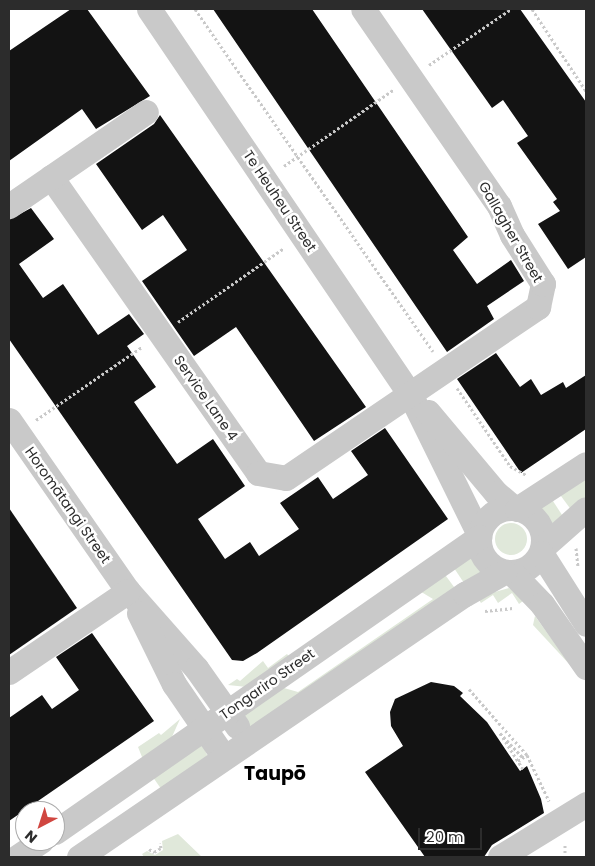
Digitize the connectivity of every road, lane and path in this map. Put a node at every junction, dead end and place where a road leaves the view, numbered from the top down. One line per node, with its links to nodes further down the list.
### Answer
1 (149, 9): 11 (street, Te Heuheu Street)
2 (196, 9): 9 (path)
3 (363, 9): 6 (street, Gallagher Street)
4 (511, 9): 6 (path)
5 (532, 9): 7 (path)
6 (411, 78): 9 (path); 13 (street, Gallagher Street)
7 (586, 91)
8 (146, 112): 10 (street)
9 (297, 156): 11 (path); 13 (path)
10 (51, 177): 12 (street); 14 (street, Service Lane 4)
11 (266, 180): 14 (street, Te Heuheu Street)
12 (9, 206)
13 (445, 370): 14 (street, Gallagher Street); 17 (path)
14 (410, 394): 20 (street, Te Heuheu Street); 22 (street, Te Heuheu Street)
15 (9, 420): 27 (street, Horomātangi Street)
16 (586, 464): 20 (street)
17 (510, 466): 18 (path); 19 (path)
18 (502, 471)
19 (530, 476)
20 (516, 508): 22 (street); 24 (street)
21 (586, 509): 24 (street)
22 (479, 535): 26 (street); 32 (street, Tongariro Street)
23 (578, 542): 25 (path)
24 (542, 550): 26 (street); 28 (street)
25 (580, 572)
26 (508, 573): 29 (street); 34 (street)
27 (128, 591): 30 (street); 32 (street, Horomātangi Street); 33 (street, Horomātangi Street)
28 (586, 624)
29 (586, 667)
30 (9, 672)
31 (469, 689): 35 (path)
32 (227, 712): 33 (street, Tongariro Street); 34 (street, Horomātangi Street)
33 (204, 728): 36 (street, Horomātangi Street); 40 (street, Tongariro Street)
34 (248, 741): 36 (street)
35 (528, 755)
36 (224, 757): 43 (street)
37 (518, 760): 37 (path); 38 (path)
38 (523, 768)
39 (586, 804): 44 (street)
40 (65, 825)
41 (160, 842): 42 (path)
42 (149, 849)
43 (79, 857)
44 (500, 857)

